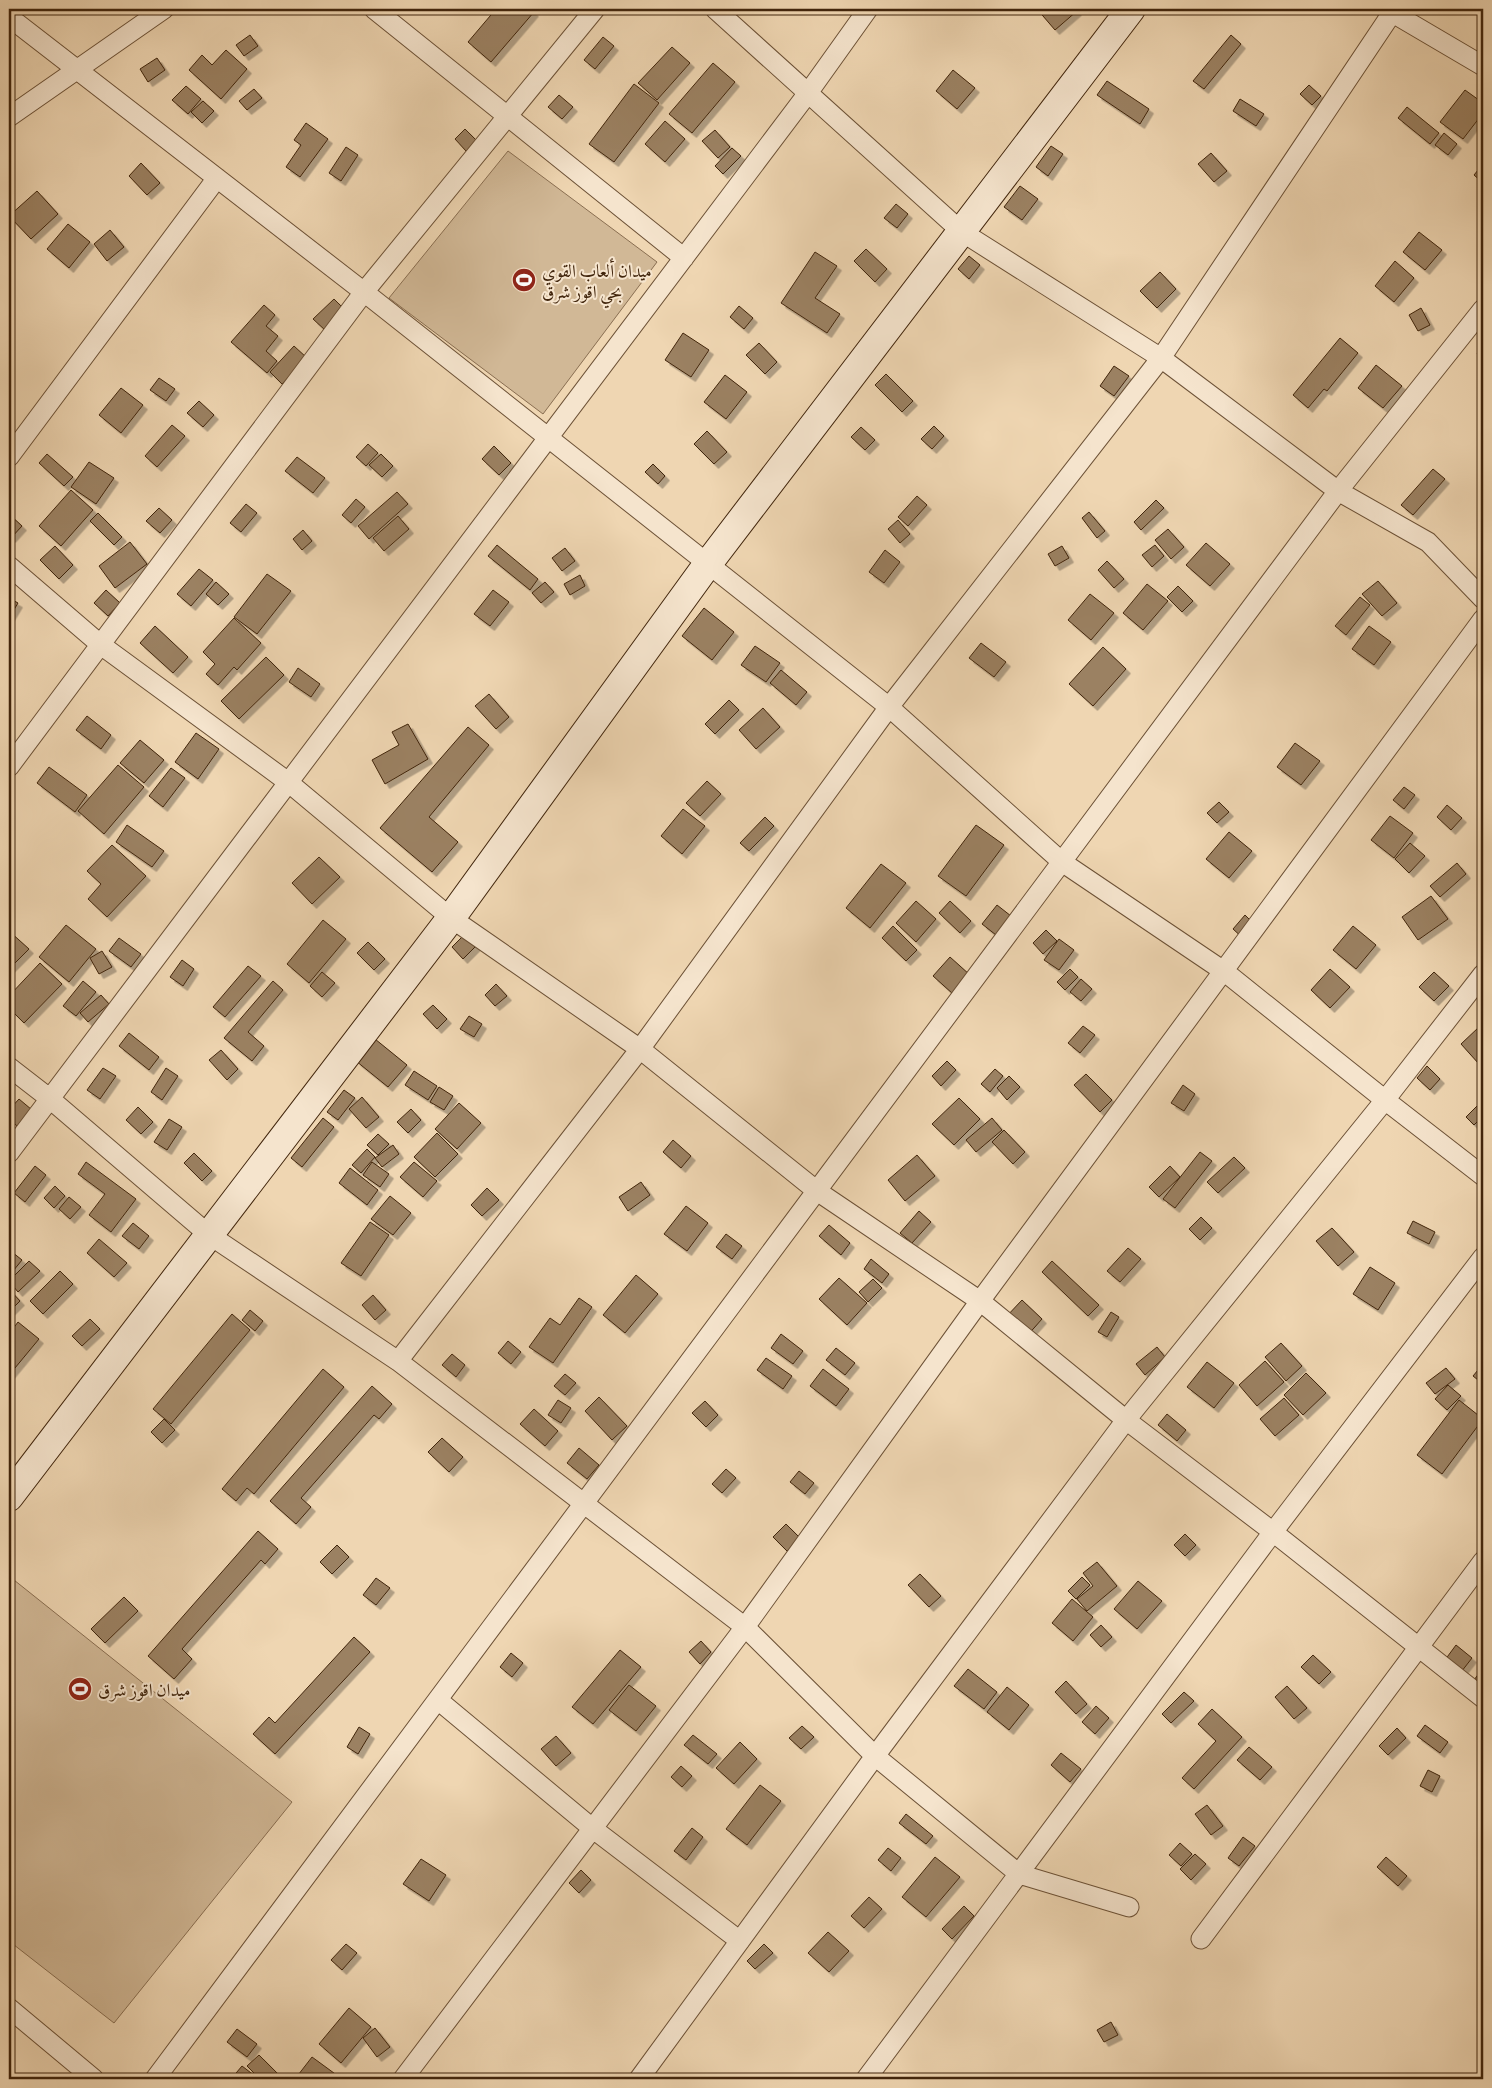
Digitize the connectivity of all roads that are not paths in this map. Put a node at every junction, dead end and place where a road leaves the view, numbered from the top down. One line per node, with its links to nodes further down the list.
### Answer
1 (164, 9): 10 (street)
2 (374, 9): 13 (street)
3 (595, 9): 13 (street)
4 (716, 9): 11 (street)
5 (868, 9): 11 (street)
6 (1131, 9): 15 (street)
7 (1389, 11): 9 (street); 19 (street)
8 (9, 17): 10 (street)
9 (1483, 66)
10 (77, 70): 12 (street); 14 (street)
11 (808, 93): 15 (street); 16 (street)
12 (9, 117)
13 (508, 117): 16 (street); 17 (street)
14 (217, 178): 17 (street); 21 (street)
15 (962, 232): 19 (street); 23 (street)
16 (684, 258): 20 (street)
17 (364, 292): 20 (street); 27 (street)
18 (1483, 308): 22 (street)
19 (1161, 358): 22 (street); 28 (street)
20 (548, 439): 23 (street); 30 (street)
21 (9, 457)
22 (1338, 491): 25 (street); 31 (street)
23 (707, 565): 28 (street); 32 (street)
24 (9, 566): 27 (street)
25 (1483, 599)
26 (1483, 619): 33 (street)
27 (101, 645): 29 (street); 30 (street)
28 (889, 707): 31 (street); 35 (street)
29 (9, 767)
30 (288, 782): 32 (street); 37 (street)
31 (1062, 862): 33 (street); 41 (street)
32 (451, 918): 35 (street); 42 (street)
33 (1225, 972): 38 (street); 44 (street)
34 (1483, 974): 38 (street)
35 (640, 1049): 41 (street); 45 (street)
36 (9, 1067): 37 (street)
37 (49, 1098): 39 (street); 42 (street)
38 (1385, 1100): 40 (street); 46 (street)
39 (9, 1153)
40 (1483, 1176)
41 (817, 1191): 44 (street); 48 (street)
42 (208, 1234): 45 (street); 47 (street)
43 (1483, 1257): 49 (street)
44 (980, 1301): 46 (street); 51 (street)
45 (398, 1361): 48 (street)
46 (1126, 1420): 49 (street); 55 (street)
47 (9, 1497)
48 (583, 1505): 51 (street); 54 (street)
49 (1273, 1532): 52 (street); 57 (street)
50 (1483, 1561): 52 (street)
51 (745, 1627): 55 (street); 56 (street)
52 (1419, 1648): 53 (street); 59 (street)
53 (1483, 1698)
54 (438, 1700): 56 (street); 63 (street)
55 (875, 1756): 57 (street); 60 (street)
56 (592, 1828): 60 (street); 64 (street)
57 (1019, 1874): 58 (street); 66 (street)
58 (1129, 1907)
59 (1201, 1939)
60 (740, 1941): 65 (street)
61 (9, 2008): 62 (street)
62 (94, 2079)
63 (155, 2079)
64 (403, 2079)
65 (639, 2079)
66 (866, 2079)

